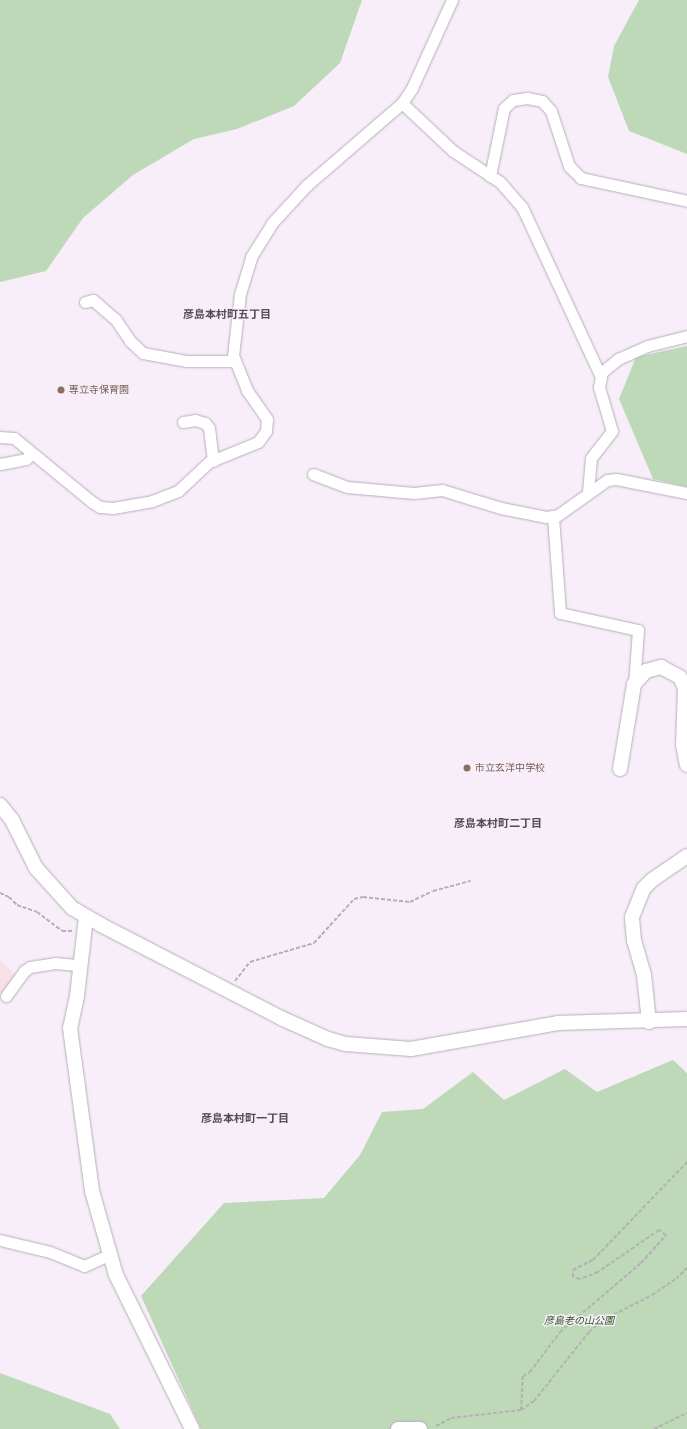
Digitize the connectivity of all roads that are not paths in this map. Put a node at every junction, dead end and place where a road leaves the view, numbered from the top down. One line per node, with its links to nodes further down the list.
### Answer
1 (452, 0): 2 (street)
2 (402, 103): 3 (street); 7 (street)
3 (490, 176): 4 (street); 8 (street)
4 (687, 201)
5 (85, 302): 7 (street)
6 (687, 336): 8 (street)
7 (234, 361): 12 (street)
8 (600, 375): 15 (street)
9 (183, 422): 12 (street)
10 (0, 437): 11 (street)
11 (32, 453): 12 (street); 13 (street)
12 (213, 461)
13 (0, 464)
14 (313, 474): 17 (street)
15 (588, 492): 16 (street); 17 (street)
16 (687, 493)
17 (553, 517): 18 (street)
18 (634, 684): 19 (street); 20 (street)
19 (687, 765)
20 (620, 768)
21 (0, 806): 23 (street)
22 (687, 856): 27 (street)
23 (86, 918): 24 (street); 27 (street)
24 (80, 965): 25 (street); 29 (street)
25 (6, 996)
26 (687, 1019): 27 (street)
27 (649, 1022)
28 (0, 1240): 29 (street)
29 (109, 1255): 30 (street)
30 (192, 1429)
31 (398, 1429): 32 (street)
32 (420, 1429)

